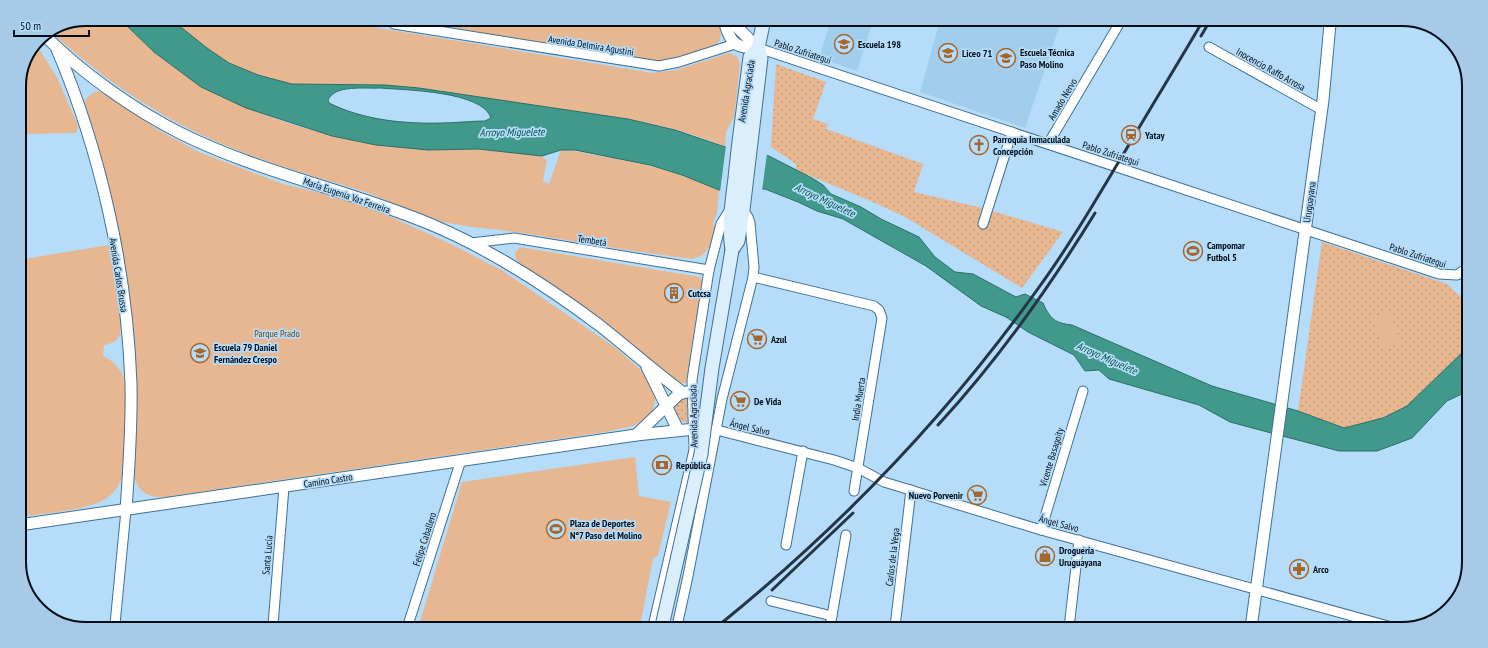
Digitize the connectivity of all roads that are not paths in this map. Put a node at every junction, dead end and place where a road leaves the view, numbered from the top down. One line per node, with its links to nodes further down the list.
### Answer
1 (407, 26): 8 (street, Avenida Delmira Agustini)
2 (726, 26): 8 (street)
3 (736, 26): 11 (street)
4 (763, 26): 11 (main road, Avenida Agraciada)
5 (1119, 26): 14 (street, Amado Nervo)
6 (1330, 26): 12 (street, Uruguayana)
7 (48, 39): 9 (street, María Eugenia Vaz Ferreira)
8 (735, 44): 11 (street)
9 (56, 47): 18 (street, María Eugenia Vaz Ferreira); 37 (street, Avenida Carlos Brussa)
10 (1209, 47): 12 (street, Inocencio Raffo Arrosa)
11 (758, 48): 13 (street, Pablo Zufriategui); 15 (main road, Avenida Agraciada); 15 (main road, Avenida Agraciada)
12 (1323, 105): 17 (street, Uruguayana)
13 (1012, 132): 14 (street, Pablo Zufriategui); 16 (street)
14 (1048, 144): 17 (street, Pablo Zufriategui)
15 (737, 209): 19 (street, Avenida Agraciada); 21 (street, Avenida Agraciada); 50 (main road, Avenida Agraciada, bridge)
16 (983, 224)
17 (1305, 228): 20 (street, Pablo Zufriategui); 43 (street, Uruguayana)
18 (471, 243): 19 (street, Tembetá); 22 (street, María Eugenia Vaz Ferreira)
19 (710, 270): 24 (street, Avenida Agraciada)
20 (1462, 272)
21 (752, 277): 25 (street, Avenida Agraciada); 33 (street, India Muerta)
22 (646, 365): 24 (street, María Eugenia Vaz Ferreira); 26 (street, María Eugenia Vaz Ferreira)
23 (1083, 391): 39 (street, Vicente Basagoity)
24 (687, 392): 25 (street, María Eugenia Vaz Ferreira); 26 (street); 27 (street, Avenida Agraciada)
25 (722, 399): 29 (street, Avenida Agraciada)
26 (667, 406): 28 (street, María Eugenia Vaz Ferreira); 30 (street)
27 (695, 429): 28 (street, Camino Castro); 29 (street, Camino Castro); 49 (street, Avenida Agraciada)
28 (678, 430): 30 (street, Camino Castro)
29 (717, 430): 31 (street, Ángel Salvo); 51 (street, Avenida Agraciada)
30 (636, 435): 32 (street, Camino Castro)
31 (803, 451): 33 (street, Ángel Salvo); 42 (street)
32 (461, 460): 34 (street, Camino Castro); 48 (street, Felipe Caballero)
33 (858, 468): 35 (street, Ángel Salvo); 36 (street, India Muerta)
34 (284, 487): 37 (street, Camino Castro); 47 (street, Santa Lucía)
35 (911, 490): 39 (street, Ángel Salvo); 53 (street, Carlos de la Vega)
36 (854, 491)
37 (126, 510): 38 (street, Camino Castro); 46 (street)
38 (26, 524)
39 (1041, 530): 41 (street, Ángel Salvo)
40 (846, 535): 45 (street)
41 (1079, 540): 43 (street, Ángel Salvo); 54 (street)
42 (786, 545)
43 (1256, 589): 55 (street, Uruguayana); 56 (street, Ángel Salvo)
44 (771, 601): 45 (street)
45 (832, 616): 52 (street)
46 (115, 622)
47 (273, 622)
48 (409, 622)
49 (654, 622)
50 (663, 622)
51 (678, 622)
52 (831, 622)
53 (896, 622)
54 (1070, 622)
55 (1252, 622)
56 (1363, 622)

